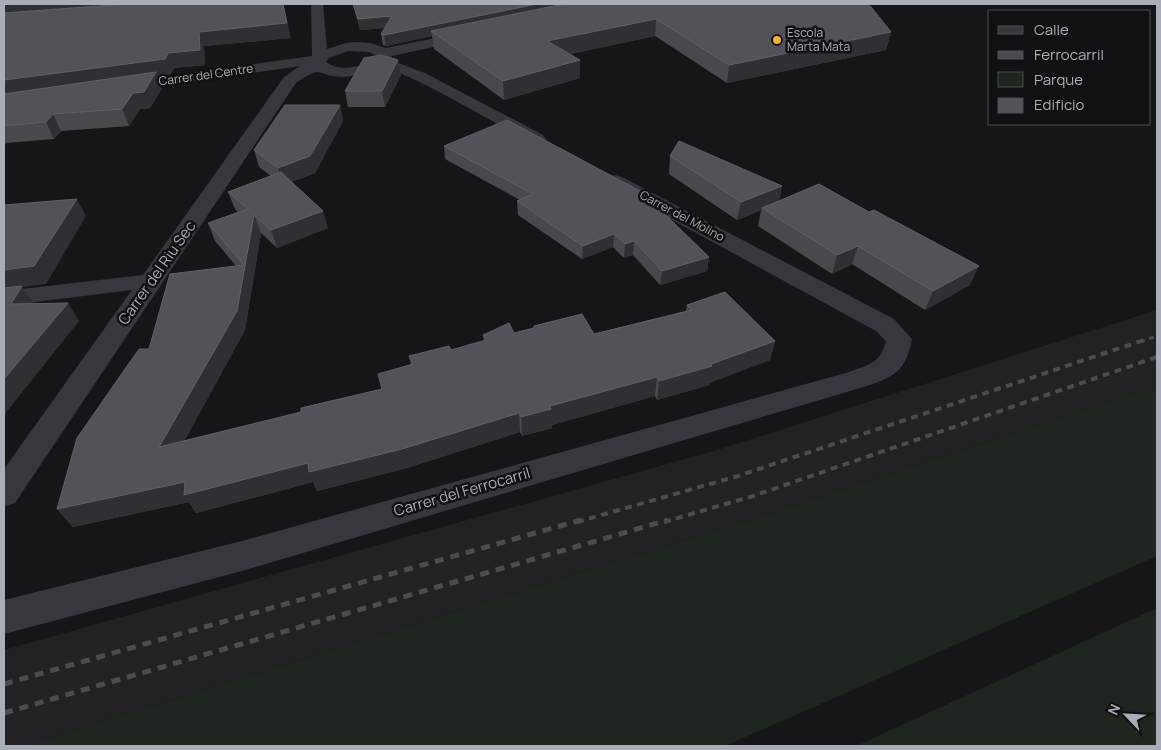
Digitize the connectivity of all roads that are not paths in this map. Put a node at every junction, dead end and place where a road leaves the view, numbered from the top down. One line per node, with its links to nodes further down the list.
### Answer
1 (317, 4): 3 (street)
2 (486, 31): 5 (street)
3 (320, 40): 4 (street); 6 (street)
4 (346, 47): 5 (street); 6 (street, Carrer del Riu Sec)
5 (382, 58): 6 (street); 8 (street)
6 (320, 62): 7 (street, Carrer del Centre); 10 (street, Carrer del Riu Sec)
7 (112, 88)
8 (551, 146)
9 (595, 170): 12 (street, Carrer del Molino)
10 (152, 281): 11 (street); 13 (street, Carrer del Riu Sec)
11 (4, 298)
12 (899, 339): 14 (street, Carrer del Ferrocarril)
13 (4, 494)
14 (4, 616)

